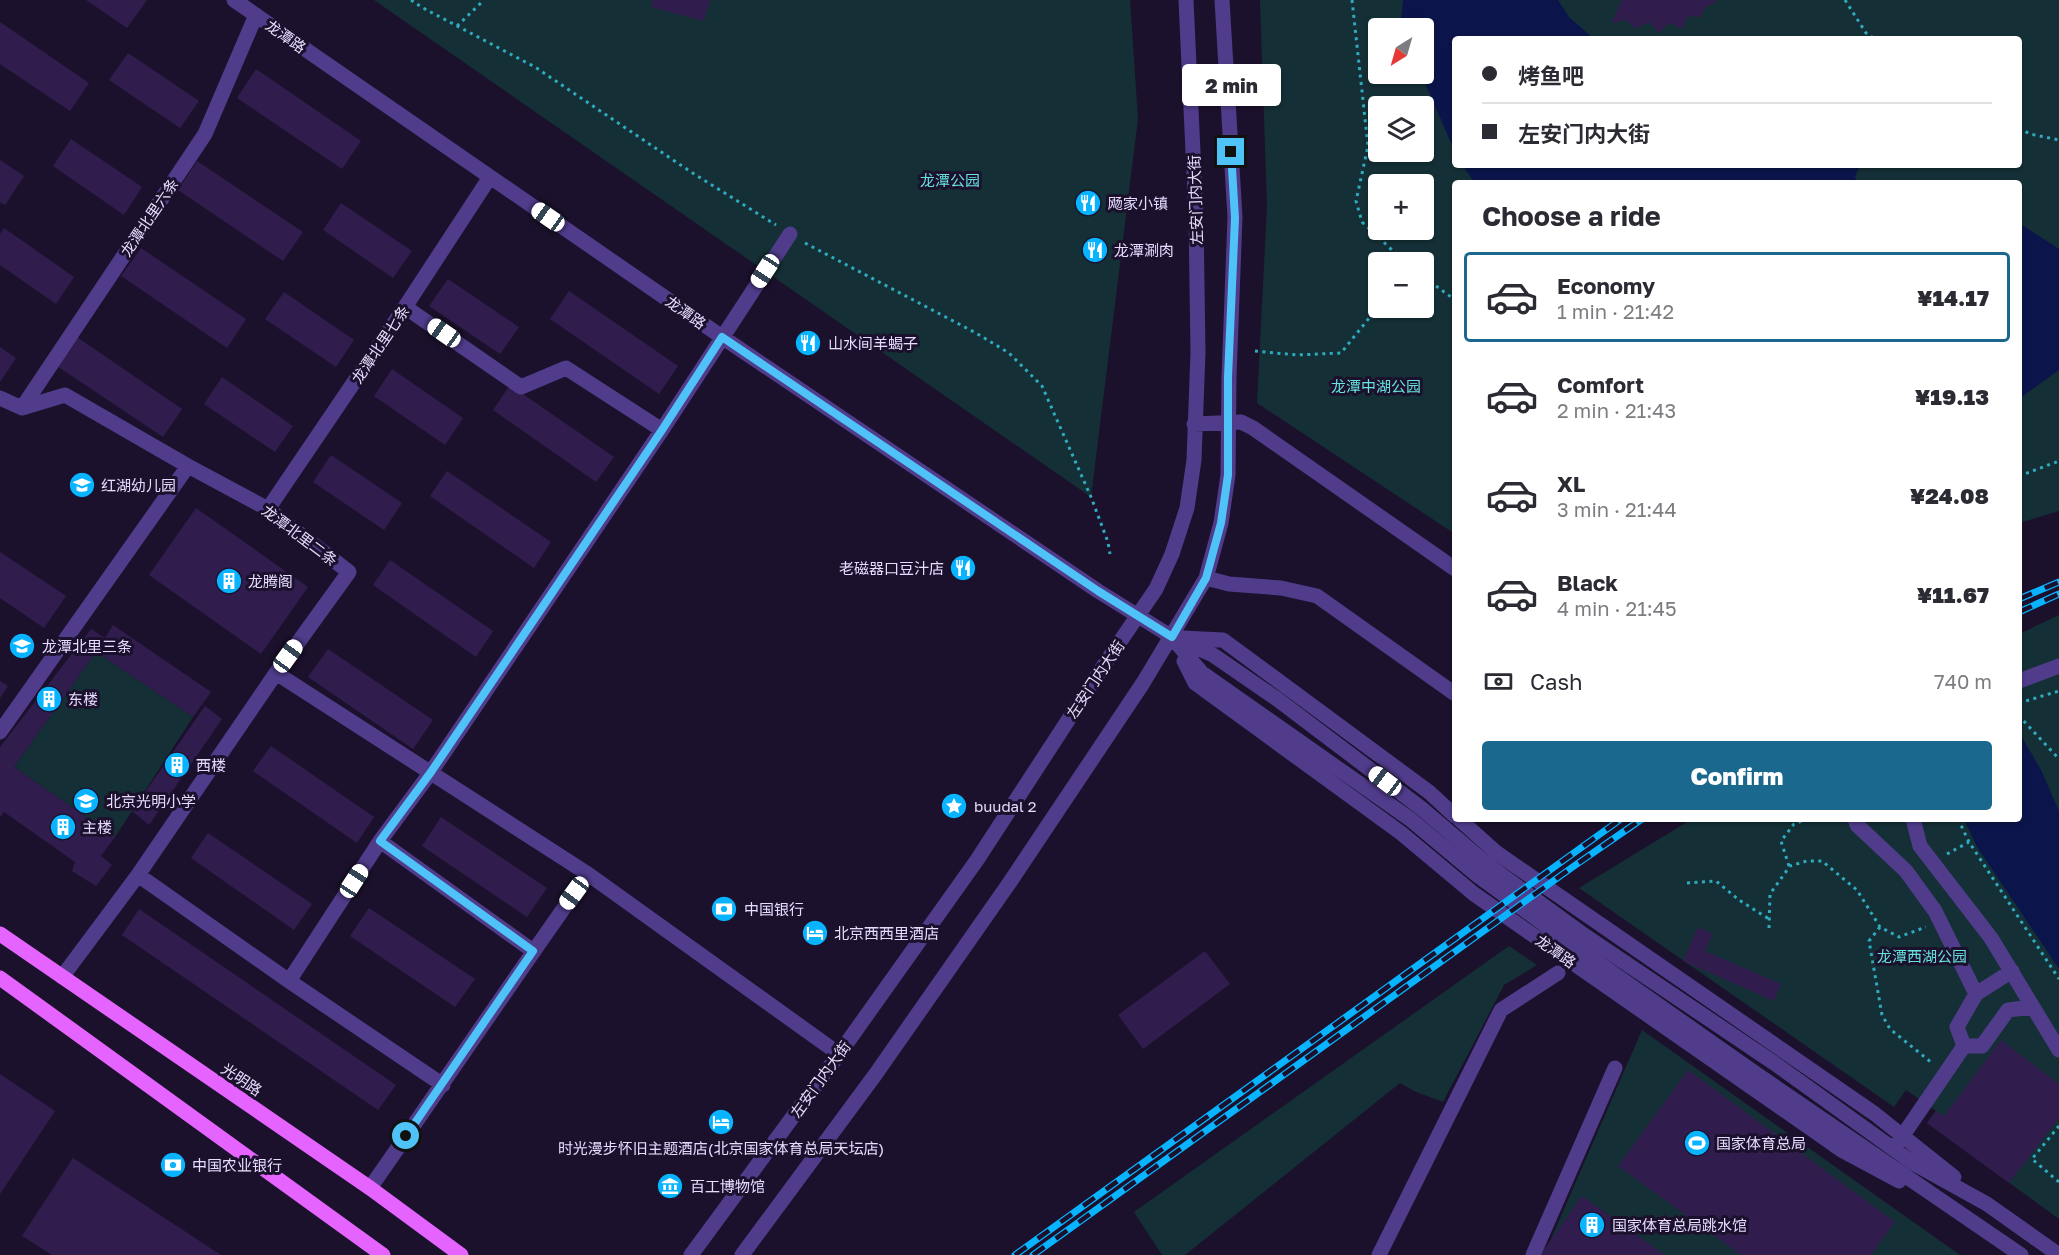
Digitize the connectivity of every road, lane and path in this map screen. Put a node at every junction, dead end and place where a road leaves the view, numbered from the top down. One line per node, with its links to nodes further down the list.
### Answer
1 (234, 0): 7 (street, 龙潭路)
2 (484, 0): 8 (path)
3 (1186, 0): 24 (street, 左安门内大街)
4 (1222, 0): 23 (street)
5 (1352, 0): 14 (path)
6 (1845, 0): 9 (path)
7 (256, 15): 12 (street, 龙潭路); 22 (street, 龙潭北里六条)
8 (457, 26)
9 (1870, 36)
10 (2022, 130): 11 (path)
11 (2059, 140)
12 (490, 177): 17 (street, 龙潭北里七条); 19 (street, 龙潭路)
13 (790, 234): 19 (street)
14 (1394, 252)
15 (1434, 284): 16 (path)
16 (1452, 298)
17 (405, 307): 25 (street); 29 (street, 龙潭北里七条)
18 (1369, 318): 20 (path)
19 (722, 337): 25 (street); 32 (street, 龙潭路)
20 (1255, 351)
21 (0, 398): 22 (street)
22 (22, 408): 27 (street, 龙潭北里二条)
23 (1227, 422): 24 (street); 30 (street); 31 (street)
24 (1194, 424): 32 (street, 左安门内大街)
25 (662, 430): 43 (street)
26 (2059, 461): 28 (path)
27 (189, 466): 29 (street, 龙潭北里二条); 41 (street)
28 (2022, 475)
29 (268, 509): 35 (street, 龙潭北里二条)
30 (1452, 567)
31 (1206, 578): 33 (street); 38 (street)
32 (1138, 616): 33 (street, 龙潭路); 73 (street, 左安门内大街)
33 (1172, 637): 44 (street, 龙潭路); 78 (street, 龙潭路); 84 (street); 87 (street, 龙潭路)
34 (2059, 666): 36 (street)
35 (276, 673): 43 (street); 54 (street, 龙潭北里二条)
36 (2022, 680)
37 (2059, 691): 39 (path)
38 (1452, 692)
39 (2022, 705)
40 (2022, 719): 42 (path)
41 (0, 732)
42 (2059, 759)
43 (431, 772): 50 (street); 55 (street)
44 (1452, 813)
45 (1462, 822): 78 (street, 龙潭路)
46 (1799, 822): 53 (path)
47 (1856, 822): 58 (street)
48 (1914, 822): 52 (street)
49 (1959, 822): 51 (path)
50 (380, 841): 62 (street); 68 (street)
51 (1969, 842): 52 (path); 67 (path)
52 (1933, 862): 63 (street)
53 (1790, 866): 57 (path); 59 (path)
54 (138, 874): 65 (street, 龙潭北里二条); 68 (street)
55 (588, 874): 62 (street); 73 (street)
56 (1687, 883): 57 (path)
57 (1770, 919): 60 (path)
58 (1941, 922): 59 (path); 69 (street)
59 (1880, 927): 75 (path)
60 (1769, 928)
61 (0, 934): 65 (main road, 光明路)
62 (533, 951): 76 (street)
63 (2012, 971): 69 (street); 70 (street)
64 (1558, 973): 85 (street)
65 (62, 977): 80 (main road, 光明路)
66 (0, 978): 81 (main road)
67 (2059, 979)
68 (289, 981): 76 (street)
69 (1976, 994): 71 (street)
70 (2033, 1007): 71 (street); 72 (street)
71 (1964, 1046): 75 (street)
72 (2059, 1050)
73 (839, 1054): 83 (street, 左安门内大街)
74 (1615, 1068): 86 (street)
75 (1945, 1073): 78 (street)
76 (443, 1085): 80 (street)
77 (2059, 1126): 79 (path)
78 (1898, 1142): 88 (street, 龙潭路)
79 (2059, 1182)
80 (369, 1188): 82 (main road, 光明路)
81 (383, 1255)
82 (461, 1255)
83 (691, 1255)
84 (742, 1255)
85 (1379, 1255)
86 (1533, 1255)
87 (2021, 1255)
88 (2059, 1255)

